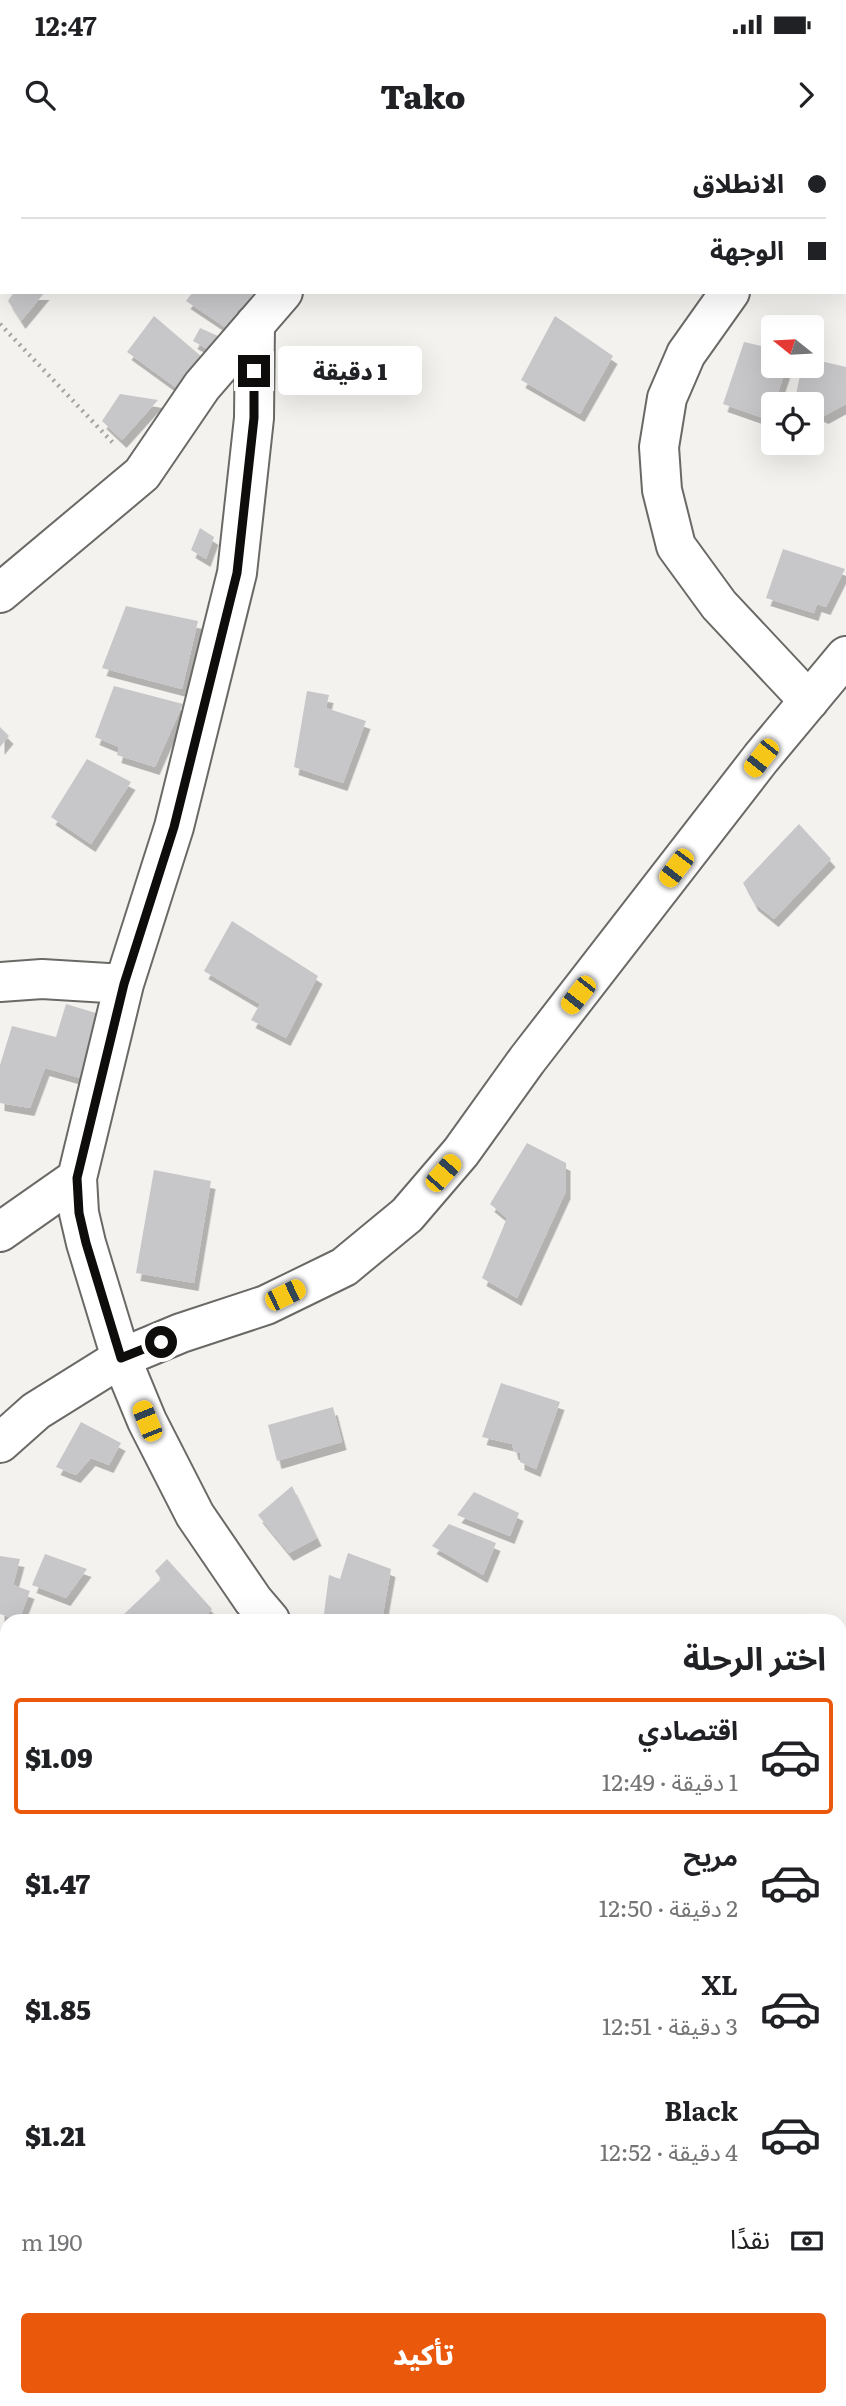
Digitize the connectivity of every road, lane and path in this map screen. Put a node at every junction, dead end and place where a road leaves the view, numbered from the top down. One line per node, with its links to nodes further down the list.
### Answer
1 (281, 294): 4 (street)
2 (729, 294): 8 (street)
3 (0, 324): 5 (path)
4 (255, 324): 5 (street); 10 (street)
5 (142, 474): 6 (street)
6 (0, 593)
7 (846, 656): 8 (street)
8 (809, 701): 13 (street)
9 (0, 982): 10 (street)
10 (124, 984): 11 (street)
11 (77, 1178): 12 (street); 13 (street)
12 (0, 1232)
13 (121, 1358): 14 (street); 15 (street)
14 (0, 1443)
15 (265, 1614)

